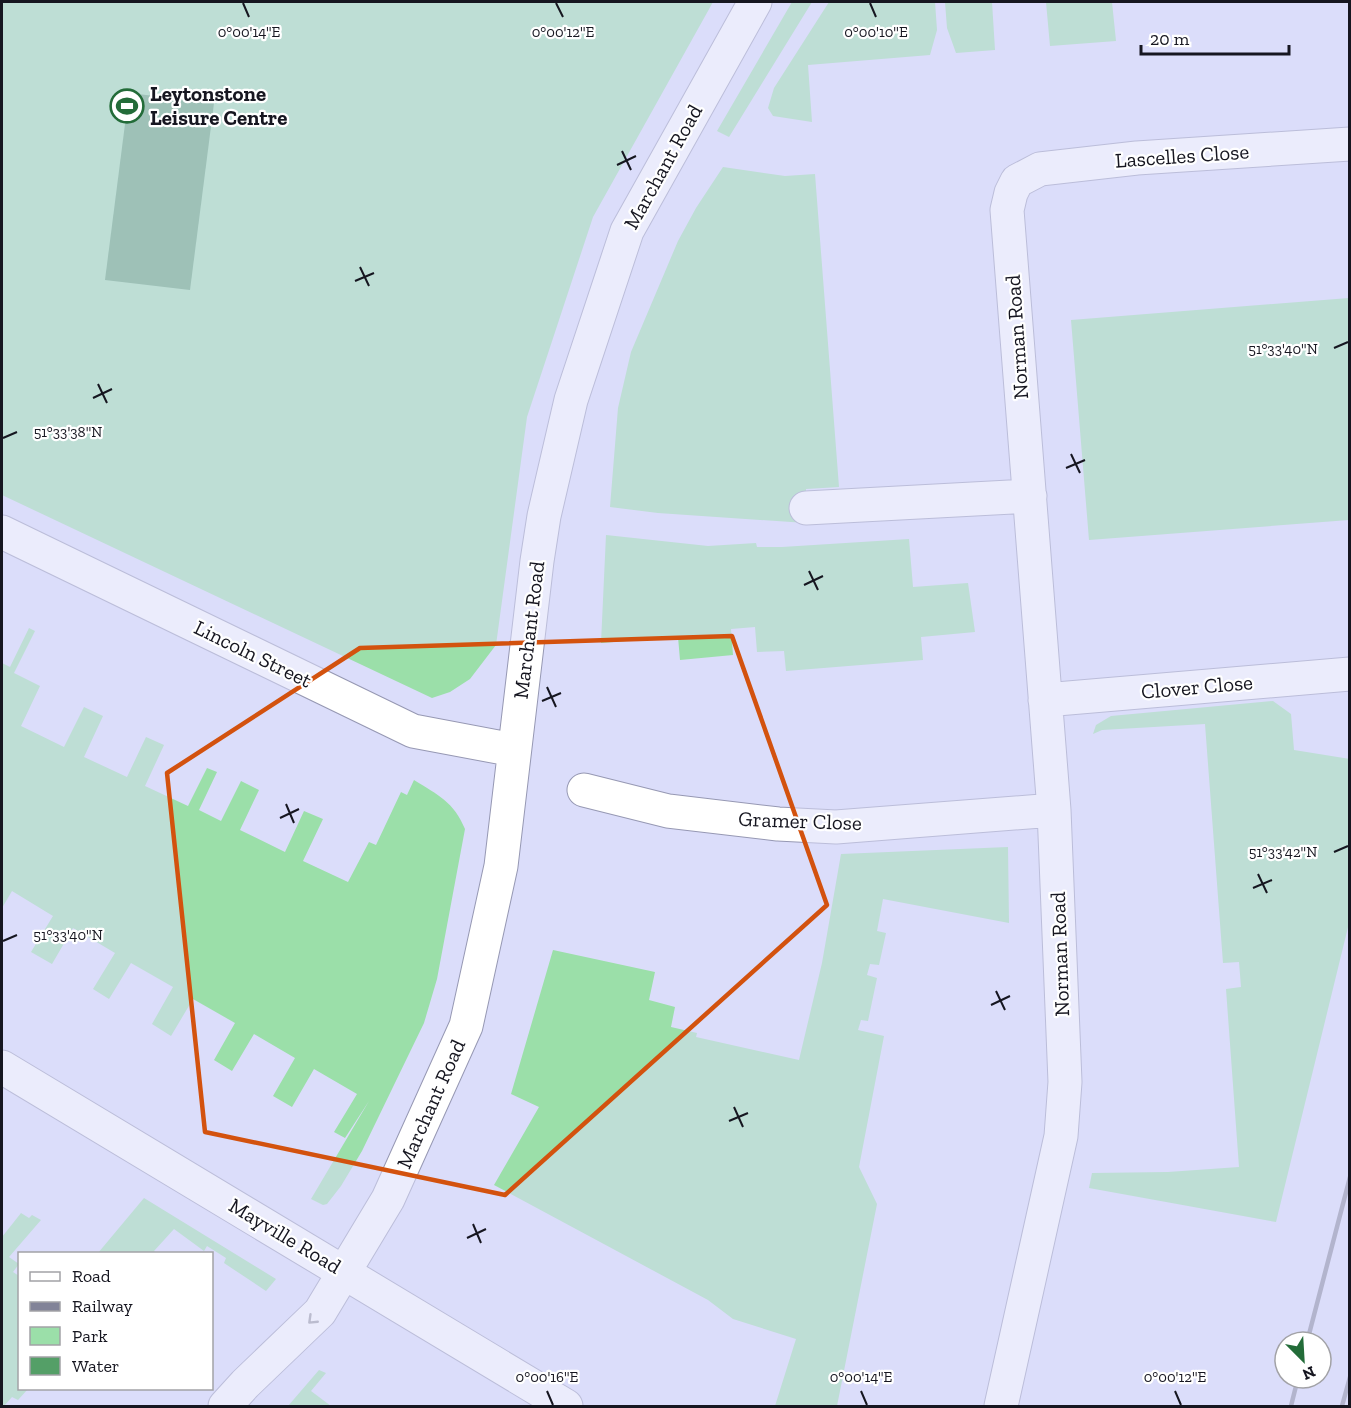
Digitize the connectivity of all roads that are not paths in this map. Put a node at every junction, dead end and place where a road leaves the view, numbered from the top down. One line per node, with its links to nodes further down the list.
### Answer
1 (755, 2): 9 (street, Marchant Road)
2 (1350, 144): 3 (street, Lascelles Close)
3 (1017, 181): 4 (street, Norman Road)
4 (1030, 496): 5 (street); 8 (street, Norman Road)
5 (806, 508)
6 (2, 532): 9 (street, Lincoln Street)
7 (1350, 674): 8 (street, Clover Close)
8 (1045, 700): 11 (street, Norman Road)
9 (514, 750): 13 (street, Marchant Road)
10 (584, 790): 11 (street, Gramer Close)
11 (1053, 810): 16 (street, Norman Road)
12 (2, 1067): 13 (street, Mayville Road)
13 (344, 1271): 14 (street, Marchant Road, one-way to 14); 15 (street, Mayville Road)
14 (225, 1407)
15 (566, 1407)
16 (1001, 1407)

